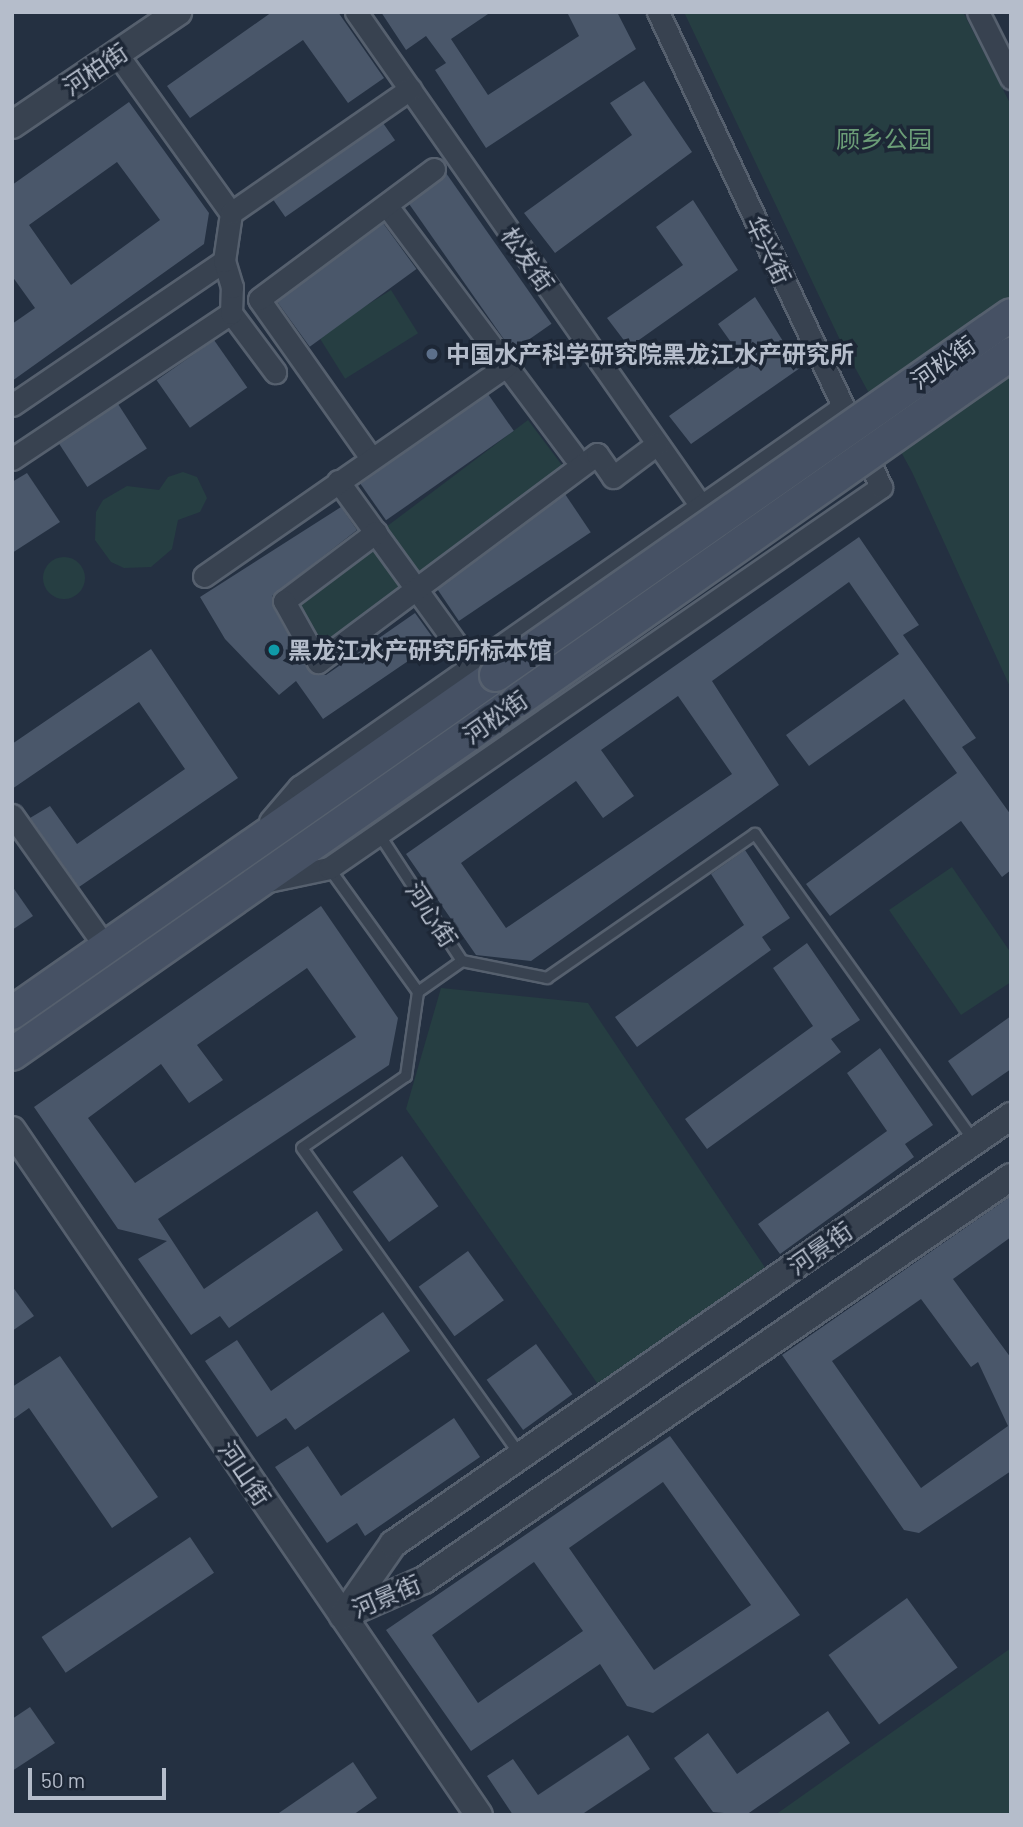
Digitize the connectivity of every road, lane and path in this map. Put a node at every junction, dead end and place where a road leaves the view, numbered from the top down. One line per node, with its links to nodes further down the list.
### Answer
1 (177, 12): 5 (street, 河柏街)
2 (356, 12): 7 (street, 松发街)
3 (658, 12): 19 (street, 华兴街)
4 (978, 12): 6 (street)
5 (117, 54): 8 (street, 河柏街); 11 (street)
6 (1011, 79)
7 (410, 89): 11 (street); 20 (street, 松发街)
8 (12, 125)
9 (434, 169): 10 (street)
10 (387, 206): 16 (street); 22 (street)
11 (231, 213): 12 (street)
12 (224, 261): 13 (street); 18 (street)
13 (231, 313): 17 (street); 23 (street)
14 (1011, 315): 29 (main road, 河松街, bridge)
15 (1011, 354): 33 (main road, 河松街, bridge)
16 (506, 366): 21 (street); 22 (street)
17 (275, 372)
18 (12, 405)
19 (843, 407): 25 (street); 31 (street, 华兴街)
20 (657, 444): 25 (street, 松发街); 28 (street)
21 (574, 456)
22 (370, 458): 24 (street)
23 (12, 459)
24 (338, 481): 26 (street); 27 (street)
25 (701, 506): 29 (street)
26 (376, 532): 28 (street); 28 (street)
27 (204, 576)
28 (419, 586): 29 (street)
29 (485, 672): 34 (main road, 河松街)
30 (12, 815): 34 (street)
31 (379, 834): 32 (street); 35 (lane, 河心街)
32 (329, 868): 33 (street); 36 (lane)
33 (260, 883): 38 (main road, 河松街)
34 (106, 948): 37 (main road, 河松街)
35 (463, 961): 36 (lane, 河心街); 41 (lane)
36 (418, 992): 43 (lane)
37 (12, 1013)
38 (12, 1054)
39 (1011, 1116): 41 (street, 河景街)
40 (12, 1130): 44 (street, 河山街)
41 (974, 1141): 43 (street, 河景街)
42 (1011, 1177): 44 (street, 河景街)
43 (520, 1455): 44 (street, 河景街)
44 (343, 1616): 45 (street, 河山街)
45 (479, 1815)

